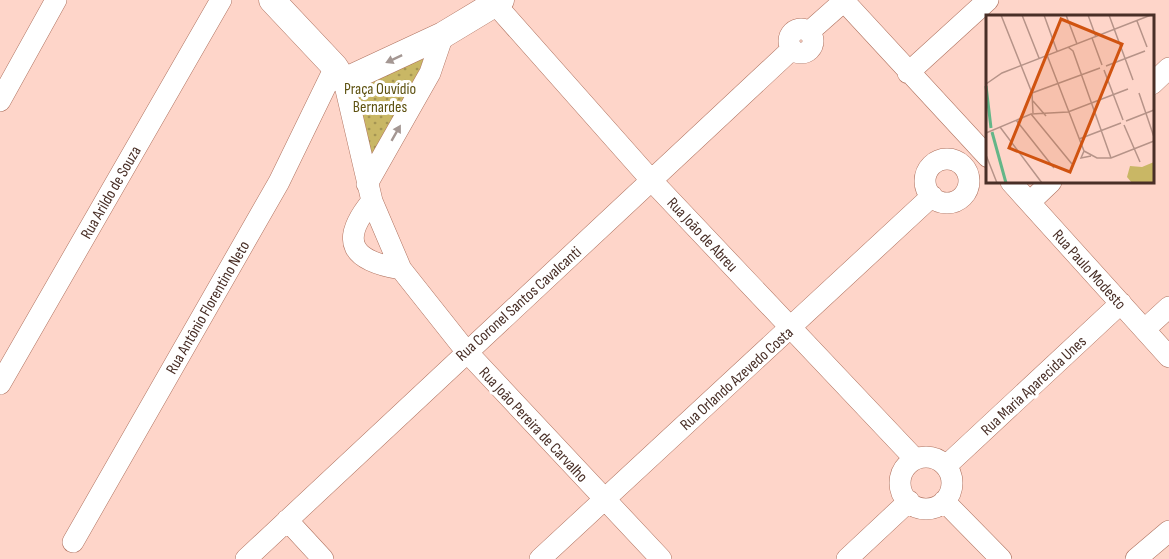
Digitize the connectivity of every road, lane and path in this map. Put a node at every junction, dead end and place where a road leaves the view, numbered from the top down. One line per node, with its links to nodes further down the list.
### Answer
1 (56, 0): 12 (street)
2 (221, 0): 28 (street, Rua Arildo de Souza)
3 (272, 0): 10 (street)
4 (843, 0): 9 (street); 15 (street, Rua Coronel Santos Cavalcanti)
5 (988, 0): 9 (street)
6 (499, 2): 7 (street); 15 (street, Rua João de Abreu)
7 (443, 35): 10 (street, one-way to 10); 18 (street, one-way to 7)
8 (1169, 68): 11 (street)
9 (908, 73): 13 (street)
10 (340, 74): 18 (street, Rua João Pereira de Carvalho); 36 (street, Rua Antônio Florentino Neto)
11 (1154, 82)
12 (0, 101)
13 (982, 151): 14 (street)
14 (960, 163): 19 (street); 19 (street)
15 (652, 181): 24 (street, Rua João de Abreu); 26 (street, Rua Coronel Santos Cavalcanti)
16 (1012, 183): 20 (street, Rua Paulo Modesto)
17 (1050, 183): 20 (street)
18 (369, 193): 21 (street, Rua João Pereira de Carvalho); 21 (street)
19 (932, 196): 24 (street, Rua Orlando Azevedo Costa)
20 (1030, 202): 22 (street, Rua Paulo Modesto)
21 (401, 269): 26 (street, Rua João Pereira de Carvalho)
22 (1121, 303): 25 (street, Rua Paulo Modesto); 30 (street, Rua Maria Aparecida Unes)
23 (1169, 307): 25 (street)
24 (791, 327): 29 (street, Rua João de Abreu); 31 (street, Rua Orlando Azevedo Costa)
25 (1145, 329): 27 (street, Rua Paulo Modesto)
26 (466, 351): 31 (street, Rua João Pereira de Carvalho); 34 (street, Rua Coronel Santos Cavalcanti)
27 (1169, 357)
28 (0, 384)
29 (915, 459): 30 (street); 32 (street)
30 (946, 466): 33 (street)
31 (603, 499): 39 (street, Rua Orlando Azevedo Costa); 40 (street, Rua João Pereira de Carvalho)
32 (909, 501): 33 (street); 41 (street)
33 (944, 501): 42 (street)
34 (287, 520): 37 (street, Rua Coronel Santos Cavalcanti); 38 (street)
35 (1169, 531): 43 (street)
36 (73, 542)
37 (246, 559)
38 (323, 559)
39 (540, 559)
40 (661, 559)
41 (847, 559)
42 (1001, 559)
43 (1136, 559)

